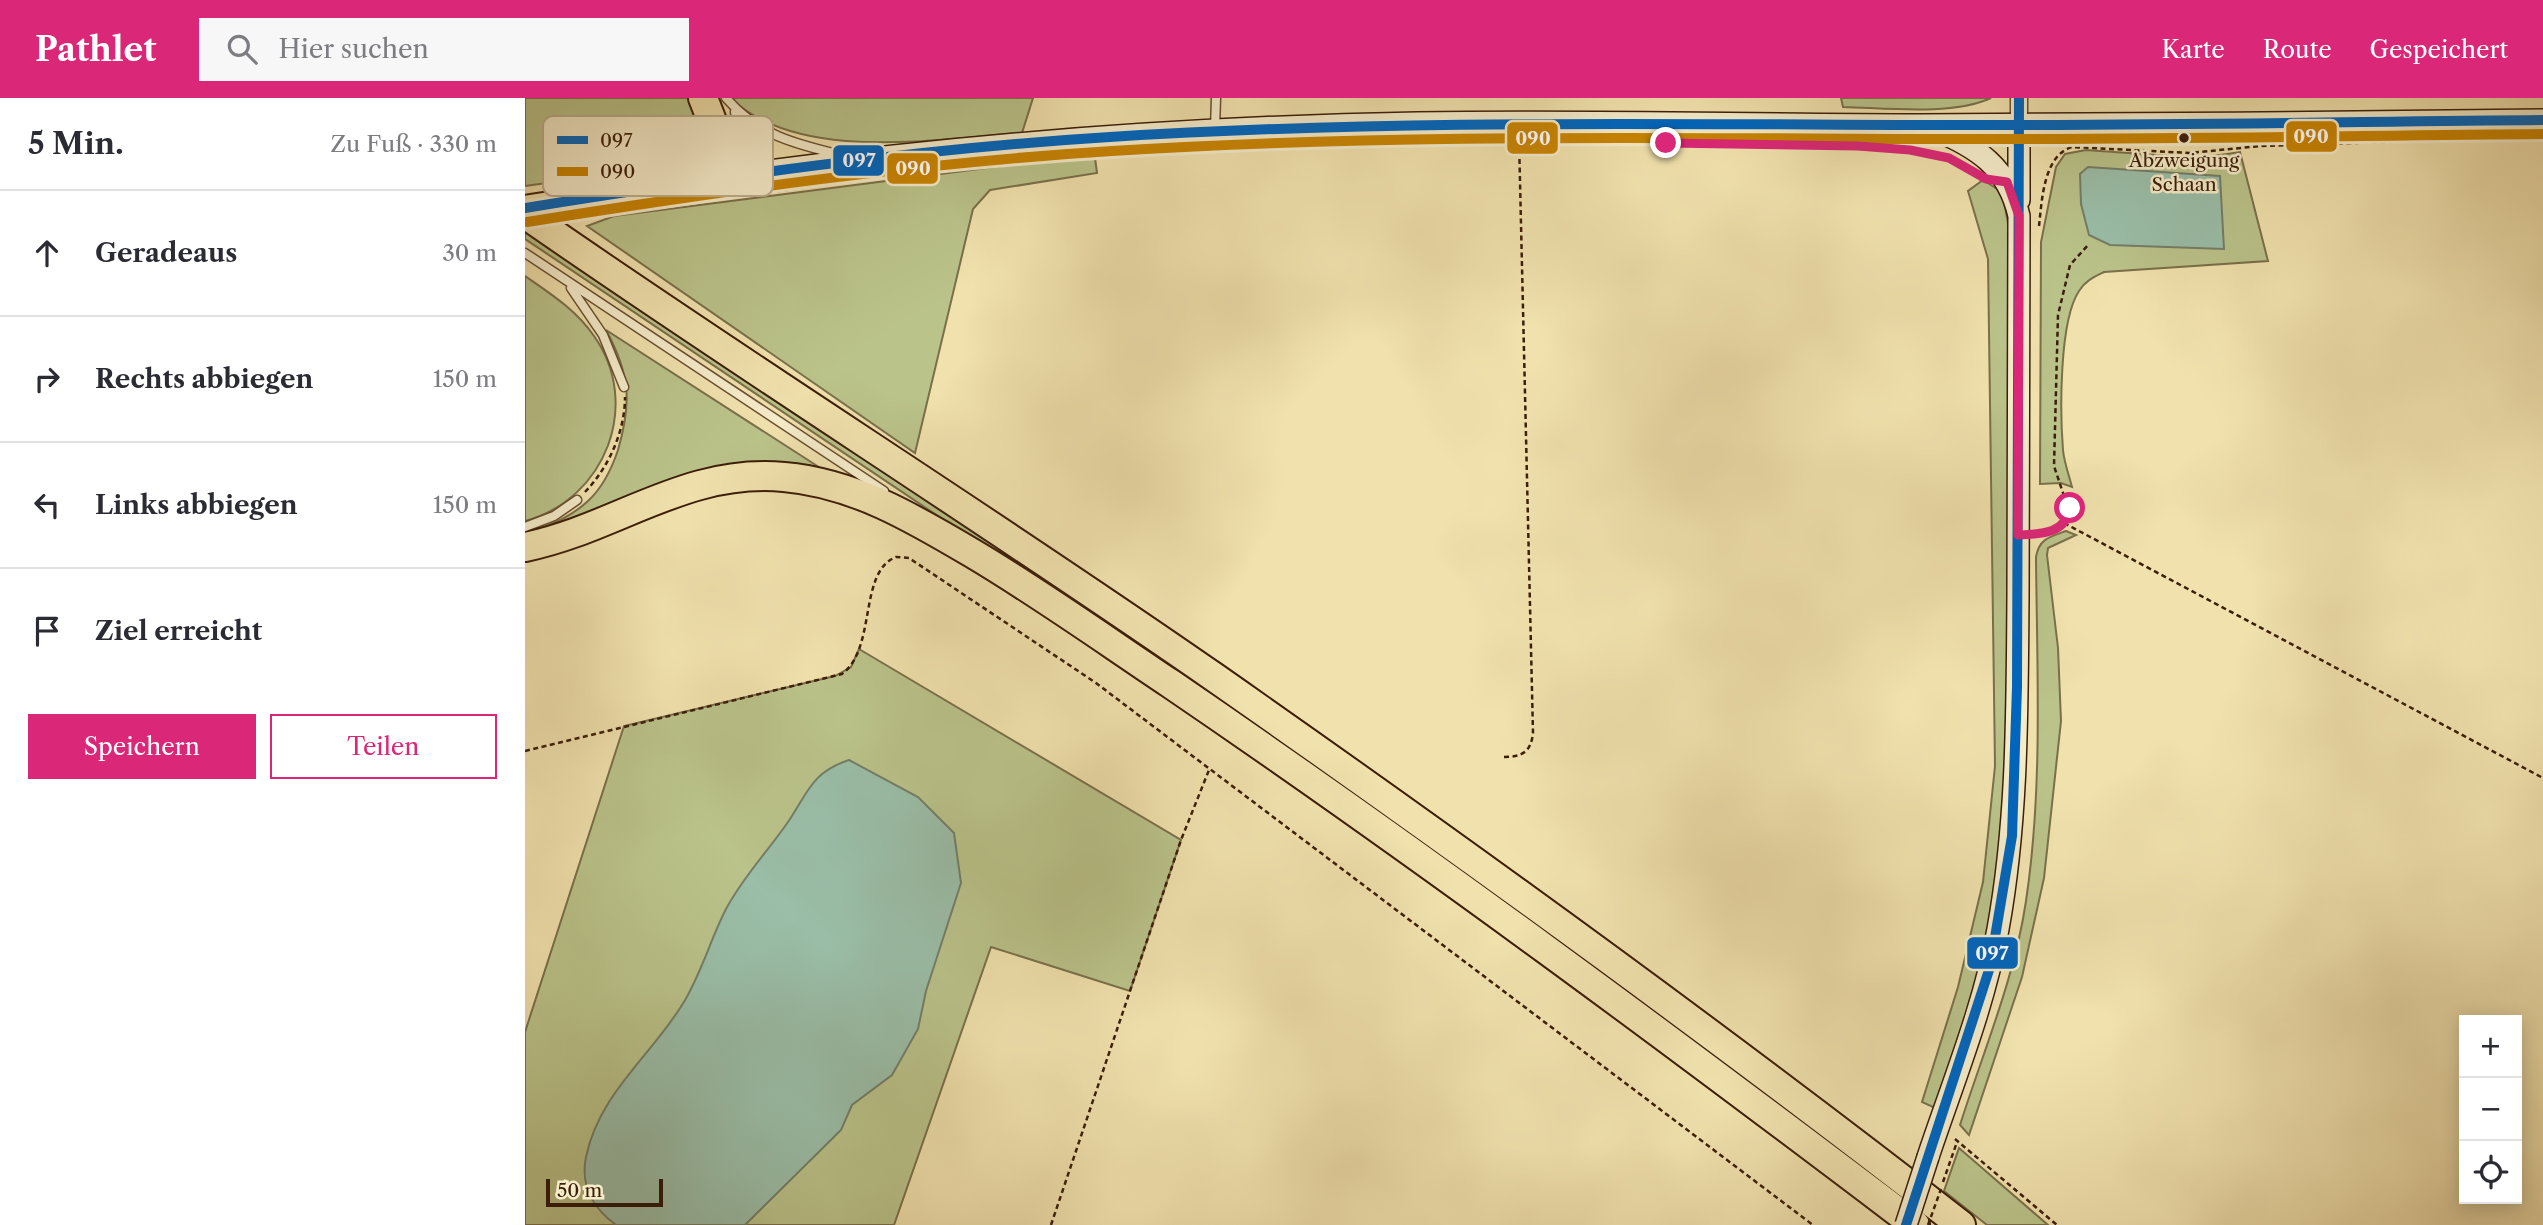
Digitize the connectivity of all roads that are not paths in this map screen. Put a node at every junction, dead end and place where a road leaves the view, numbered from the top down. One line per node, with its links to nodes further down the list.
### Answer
1 (703, 98): 6 (highway)
2 (726, 98): 5 (lane)
3 (1216, 98): 12 (lane)
4 (2019, 98): 11 (street)
5 (734, 107): 7 (lane); 8 (lane)
6 (710, 116)
7 (734, 116)
8 (744, 116)
9 (2543, 120): 11 (main road)
10 (1922, 125): 11 (main road); 12 (main road); 19 (main road)
11 (2019, 125): 19 (main road)
12 (1215, 131): 14 (main road)
13 (773, 136): 14 (lane)
14 (861, 159): 15 (main road)
15 (773, 176)
16 (612, 196): 17 (main road)
17 (525, 208)
18 (525, 215): 29 (highway)
19 (2019, 216): 27 (main road, bridge)
20 (525, 253): 21 (lane)
21 (556, 273): 22 (lane); 26 (lane)
22 (624, 387)
23 (577, 500): 24 (lane)
24 (525, 527)
25 (525, 547): 26 (highway)
26 (1017, 580): 28 (highway)
27 (1906, 1225)
28 (1915, 1225)
29 (1961, 1225)

